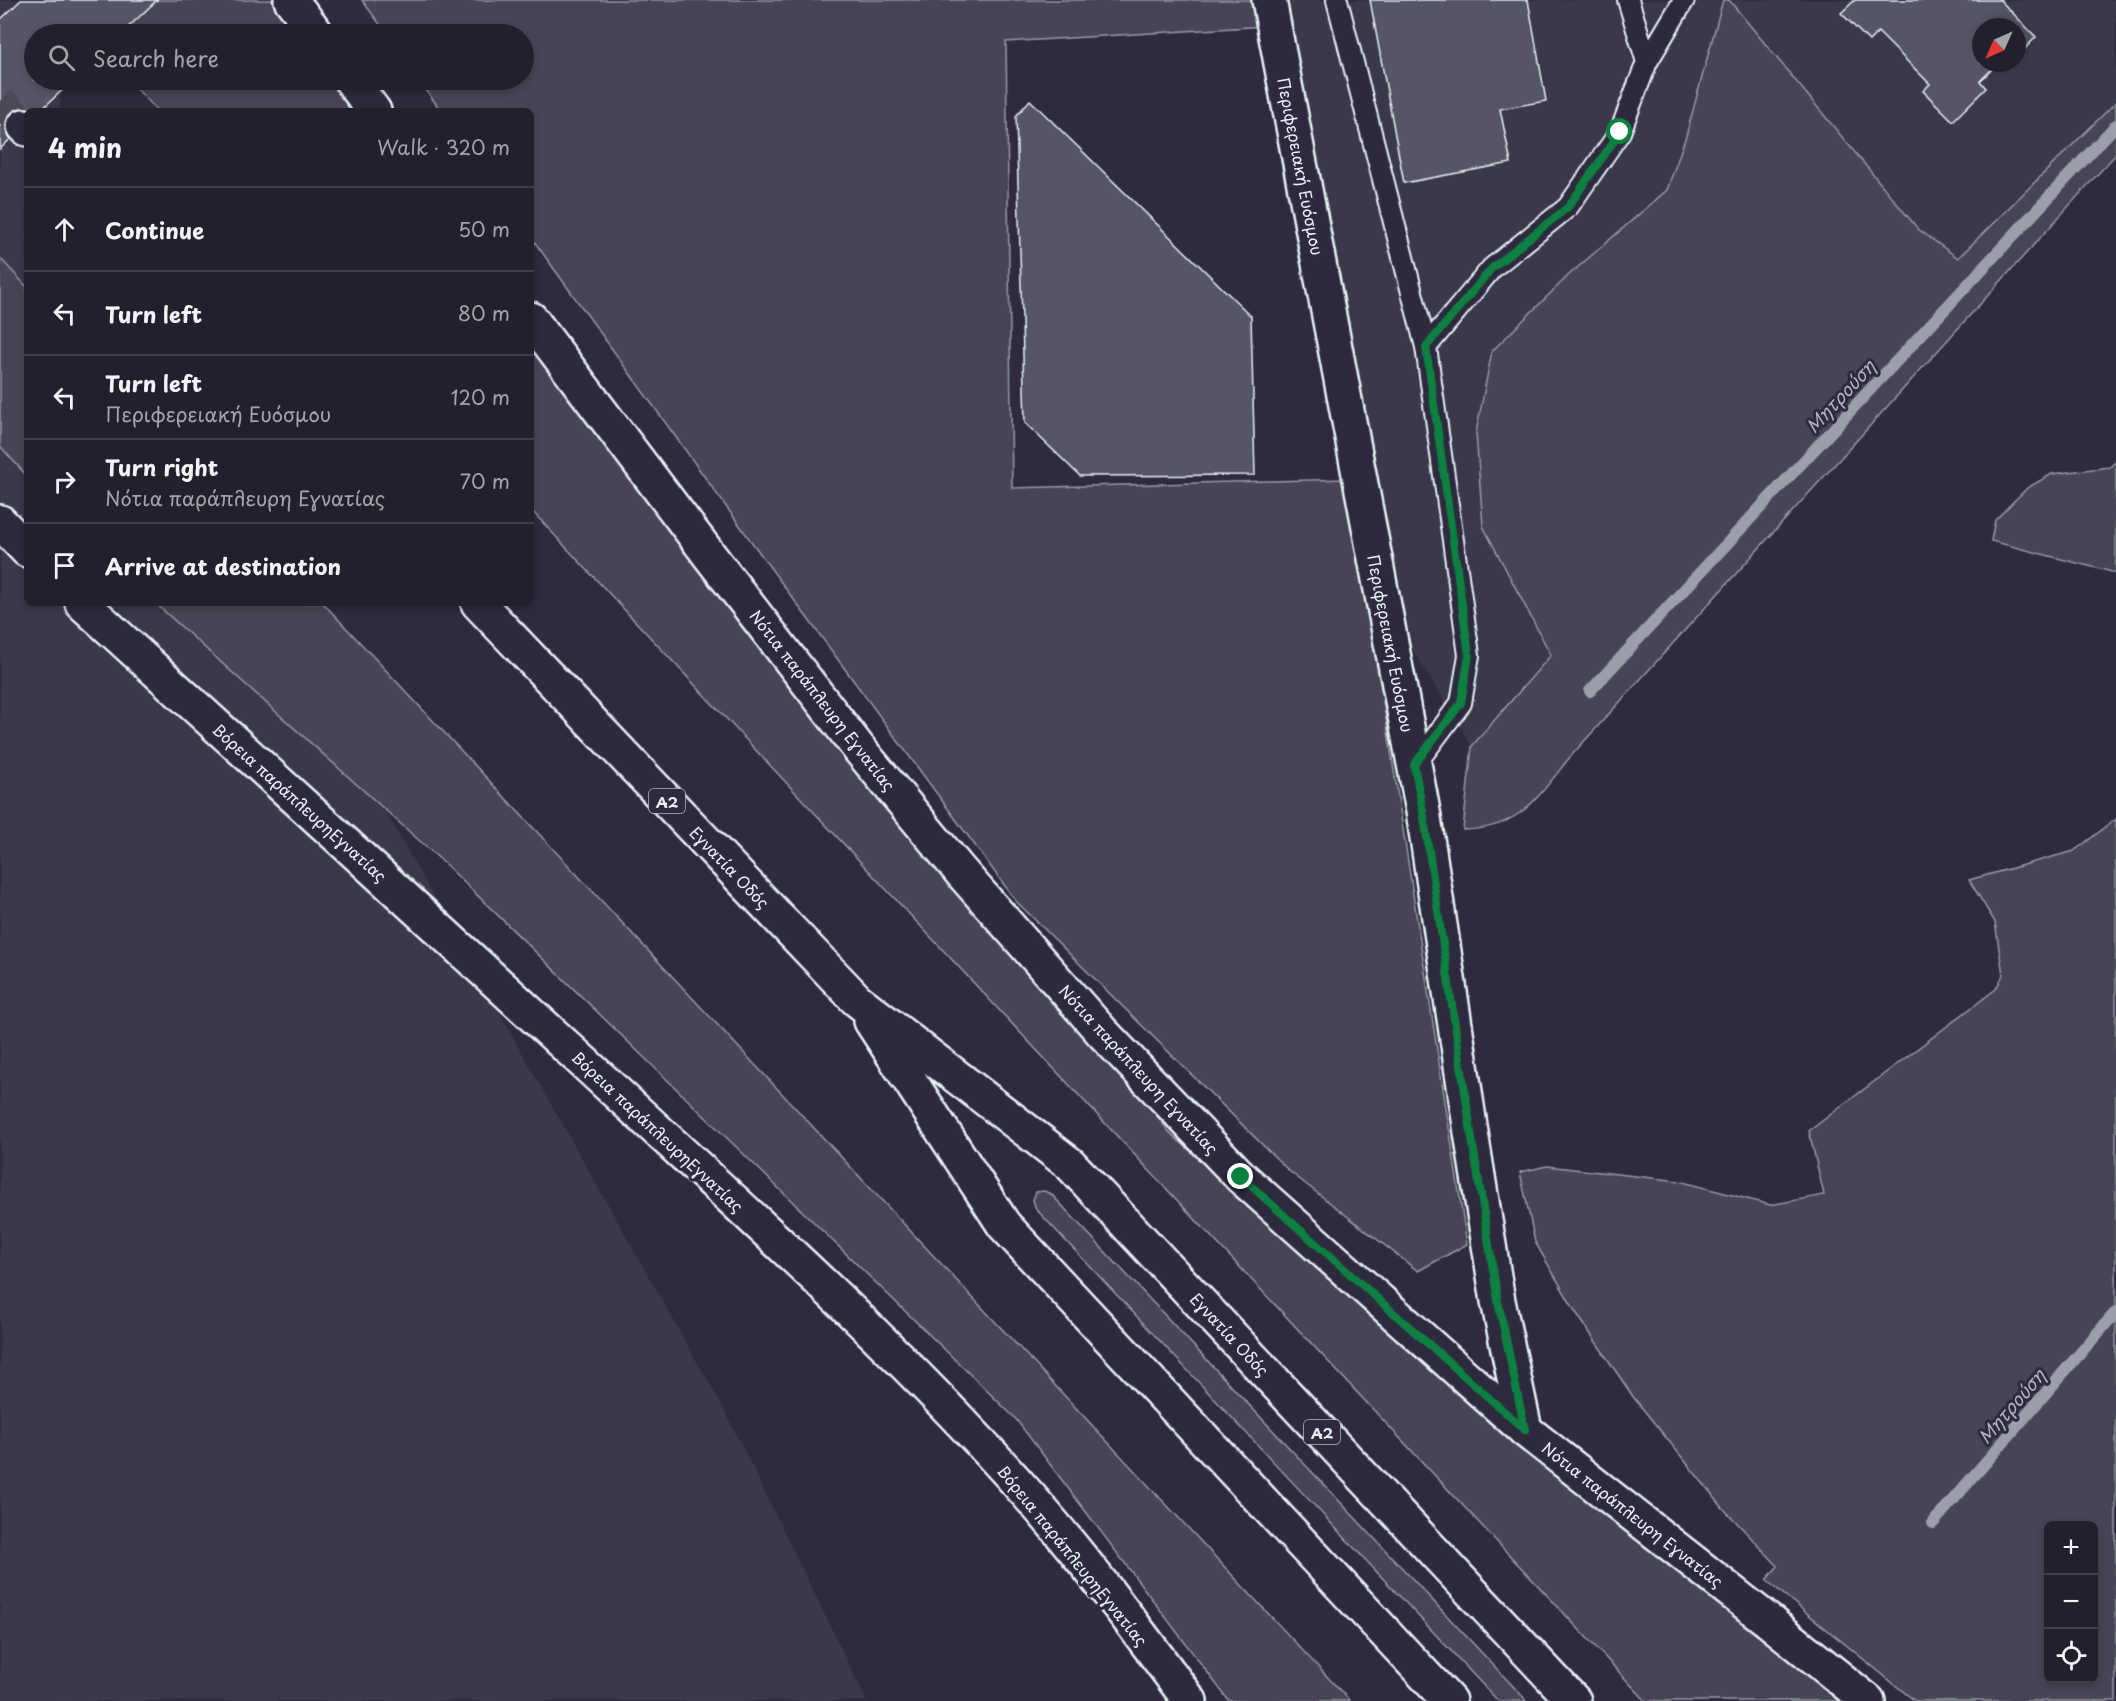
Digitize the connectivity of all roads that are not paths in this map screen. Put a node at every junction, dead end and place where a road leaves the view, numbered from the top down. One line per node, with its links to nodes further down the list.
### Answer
1 (1269, 0): 16 (main road, Περιφερειακή Ευόσμου)
2 (1337, 0): 11 (lane)
3 (1628, 0): 7 (lane)
4 (1684, 0): 7 (lane)
5 (296, 2): 6 (main road)
6 (310, 24)
7 (1647, 62): 11 (lane)
8 (358, 90): 9 (main road)
9 (372, 108)
10 (534, 323): 18 (main road, Νότια παράπλευρη Εγνατίας)
11 (1426, 347): 16 (lane)
12 (0, 522): 13 (main road)
13 (24, 547)
14 (85, 606): 19 (main road, Βόρεια παράπλευρηΕγνατίας)
15 (481, 606): 17 (main road, Εγνατία Οδός / Α2)
16 (1414, 765): 18 (main road, Περιφερειακή Ευόσμου)
17 (857, 1000): 20 (main road, Εγνατία Οδός / Α2); 21 (main road, Εγνατία Οδός / Α2)
18 (1525, 1430): 22 (main road, Νότια παράπλευρη Εγνατίας)
19 (1190, 1701)
20 (1449, 1701)
21 (1574, 1701)
22 (1868, 1701)

